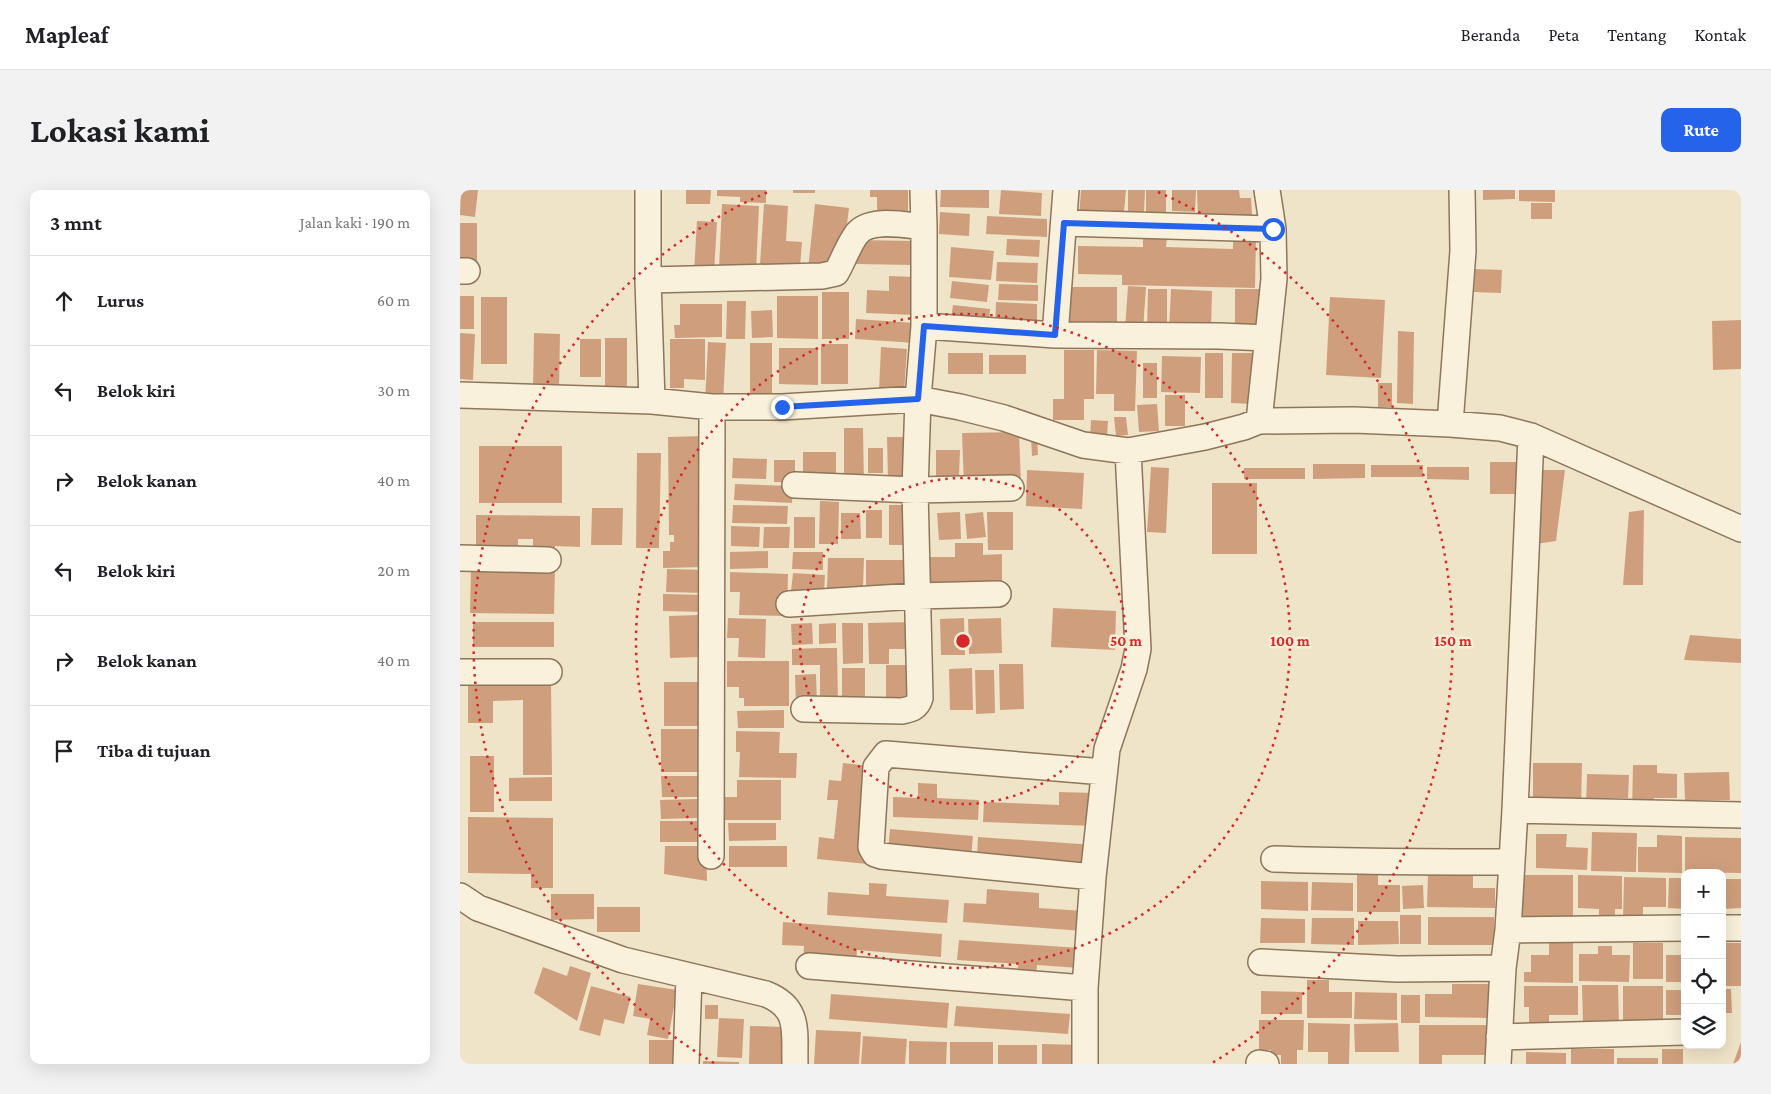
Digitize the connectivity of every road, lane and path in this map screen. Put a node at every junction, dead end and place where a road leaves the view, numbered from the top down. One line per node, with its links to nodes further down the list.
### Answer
1 (648, 190): 9 (street)
2 (923, 190): 7 (street)
3 (1066, 190): 6 (street)
4 (1267, 190): 8 (street)
5 (1462, 190): 18 (street)
6 (1064, 223): 8 (street); 11 (street)
7 (924, 226): 9 (street); 10 (street)
8 (1273, 229): 12 (street)
9 (648, 280): 15 (street)
10 (924, 326): 11 (street); 14 (street)
11 (1055, 335): 12 (street)
12 (1268, 338): 17 (street)
13 (460, 395): 15 (street)
14 (918, 399): 16 (street); 20 (street); 23 (street)
15 (652, 401): 16 (street)
16 (712, 406): 36 (street)
17 (1259, 421): 18 (street); 20 (street)
18 (1450, 424): 19 (street)
19 (1531, 436): 24 (street); 34 (street)
20 (1128, 451): 33 (street)
21 (795, 485): 23 (street)
22 (1012, 488): 23 (street)
23 (915, 490): 28 (street)
24 (1741, 529)
25 (460, 558): 26 (street)
26 (548, 560)
27 (998, 594): 28 (street)
28 (917, 596): 29 (street); 32 (street)
29 (789, 604)
30 (460, 672): 31 (street)
31 (549, 672)
32 (804, 709)
33 (1104, 772): 39 (street); 39 (street)
34 (1515, 810): 35 (street); 38 (street)
35 (1741, 814)
36 (711, 856)
37 (1274, 859): 38 (street)
38 (1511, 862): 44 (street)
39 (1093, 877): 49 (street)
40 (460, 896): 48 (street)
41 (1681, 928): 44 (street)
42 (1726, 928): 43 (street)
43 (1741, 928)
44 (1508, 930): 47 (street)
45 (1261, 962): 47 (street)
46 (810, 966): 49 (street)
47 (1503, 968): 51 (street)
48 (689, 976): 52 (street); 53 (street)
49 (1085, 988): 54 (street)
50 (1681, 1032): 51 (street)
51 (1499, 1037): 57 (street)
52 (686, 1064)
53 (795, 1064)
54 (1085, 1064)
55 (1259, 1064): 56 (street)
56 (1266, 1064)
57 (1498, 1064)

